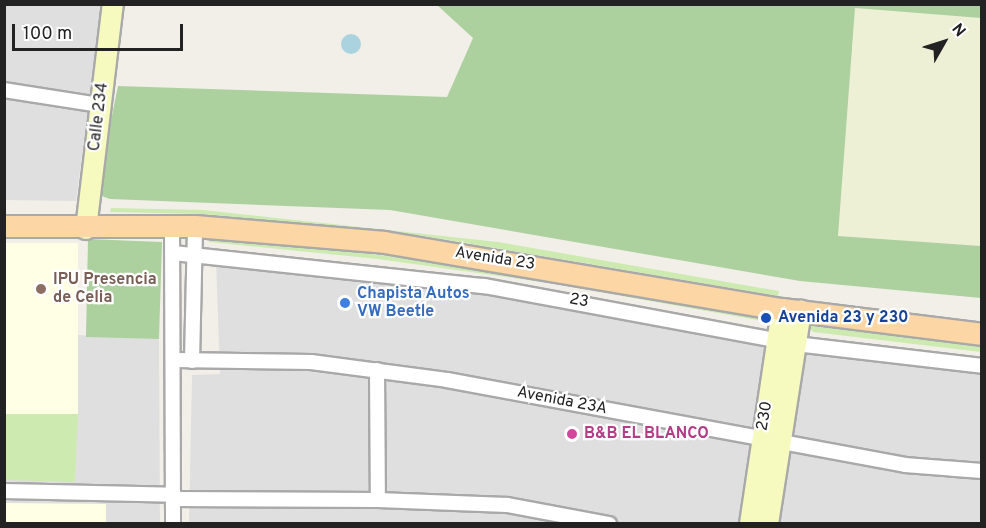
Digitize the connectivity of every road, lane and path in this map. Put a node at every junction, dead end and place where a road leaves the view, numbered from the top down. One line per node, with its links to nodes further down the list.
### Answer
1 (113, 4): 3 (street, Calle 234)
2 (4, 90): 3 (street)
3 (100, 105): 7 (street, Calle 234)
4 (4, 226): 7 (main road, Avenida 23)
5 (172, 226): 6 (main road, Avenida 23); 7 (main road, Avenida 23); 8 (street)
6 (195, 226): 9 (street); 10 (main road, Avenida 23)
7 (86, 229)
8 (173, 253): 9 (street, 23); 13 (street)
9 (194, 255): 12 (street, 23); 14 (street)
10 (792, 310): 11 (main road, Avenida 23); 12 (street, 230)
11 (981, 334)
12 (787, 342): 15 (street, 23); 17 (street, 230)
13 (175, 360): 14 (street, Avenida 23A); 20 (street)
14 (192, 361): 16 (street, Avenida 23A)
15 (981, 366)
16 (377, 370): 17 (street, Avenida 23A); 21 (street)
17 (770, 440): 18 (street, Avenida 23A); 24 (street, 230); 25 (street, 230)
18 (981, 471)
19 (4, 491): 20 (street)
20 (173, 497): 21 (street); 22 (street)
21 (378, 500): 23 (street)
22 (173, 524)
23 (609, 524)
24 (750, 524)
25 (768, 524)

